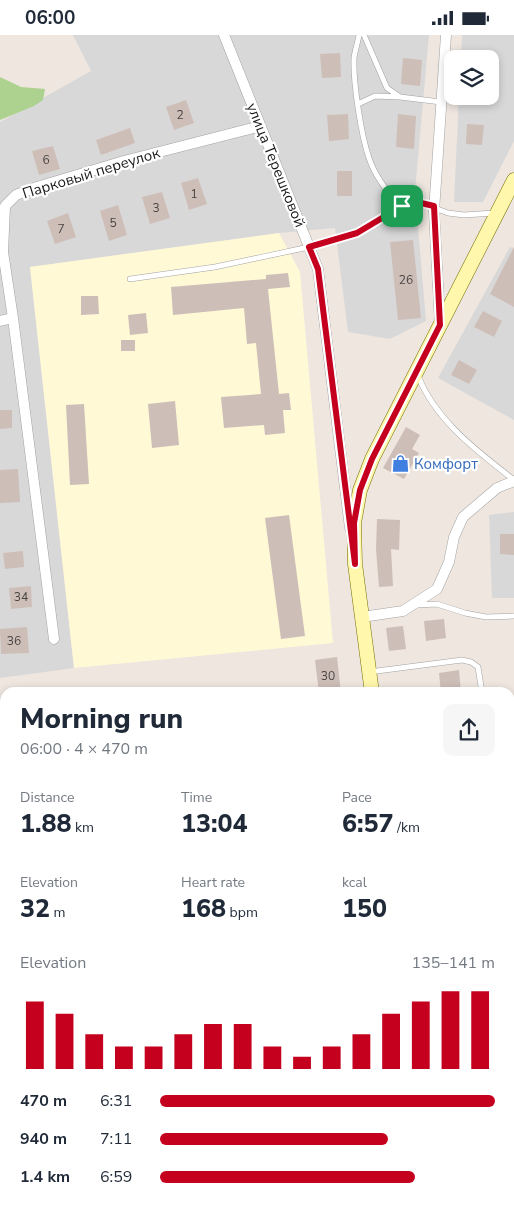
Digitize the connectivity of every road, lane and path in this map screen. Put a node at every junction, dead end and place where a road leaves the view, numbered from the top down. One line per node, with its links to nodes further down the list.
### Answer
1 (224, 35): 8 (street, улица Терешковой)
2 (359, 35): 7 (lane)
3 (364, 35): 5 (lane)
4 (446, 35): 6 (street, улица Терешковой)
5 (400, 97): 6 (lane); 7 (lane)
6 (442, 102): 11 (street, улица Терешковой)
7 (358, 104): 10 (lane)
8 (260, 126): 13 (street, улица Терешковой); 15 (street, Парковый переулок)
9 (514, 180): 12 (main road, улица Терешковой)
10 (402, 206): 11 (lane); 13 (lane)
11 (434, 206): 12 (lane); 17 (street, улица Терешковой)
12 (498, 212): 17 (main road, улица Терешковой)
13 (309, 247): 14 (lane); 20 (street, улица Терешковой)
14 (130, 279)
15 (14, 318): 16 (street); 24 (street, Парковый переулок)
16 (0, 321)
17 (440, 325): 18 (main road, улица Терешковой)
18 (416, 372): 19 (lane); 20 (main road, улица Терешковой)
19 (514, 481): 21 (street)
20 (355, 564): 23 (main road, улица Терешковой)
21 (415, 605): 22 (lane); 23 (street)
22 (514, 615)
23 (362, 617): 25 (main road, улица Терешковой)
24 (54, 639)
25 (369, 672): 26 (main road, улица Терешковой); 27 (lane)
26 (371, 687)
27 (481, 687)

